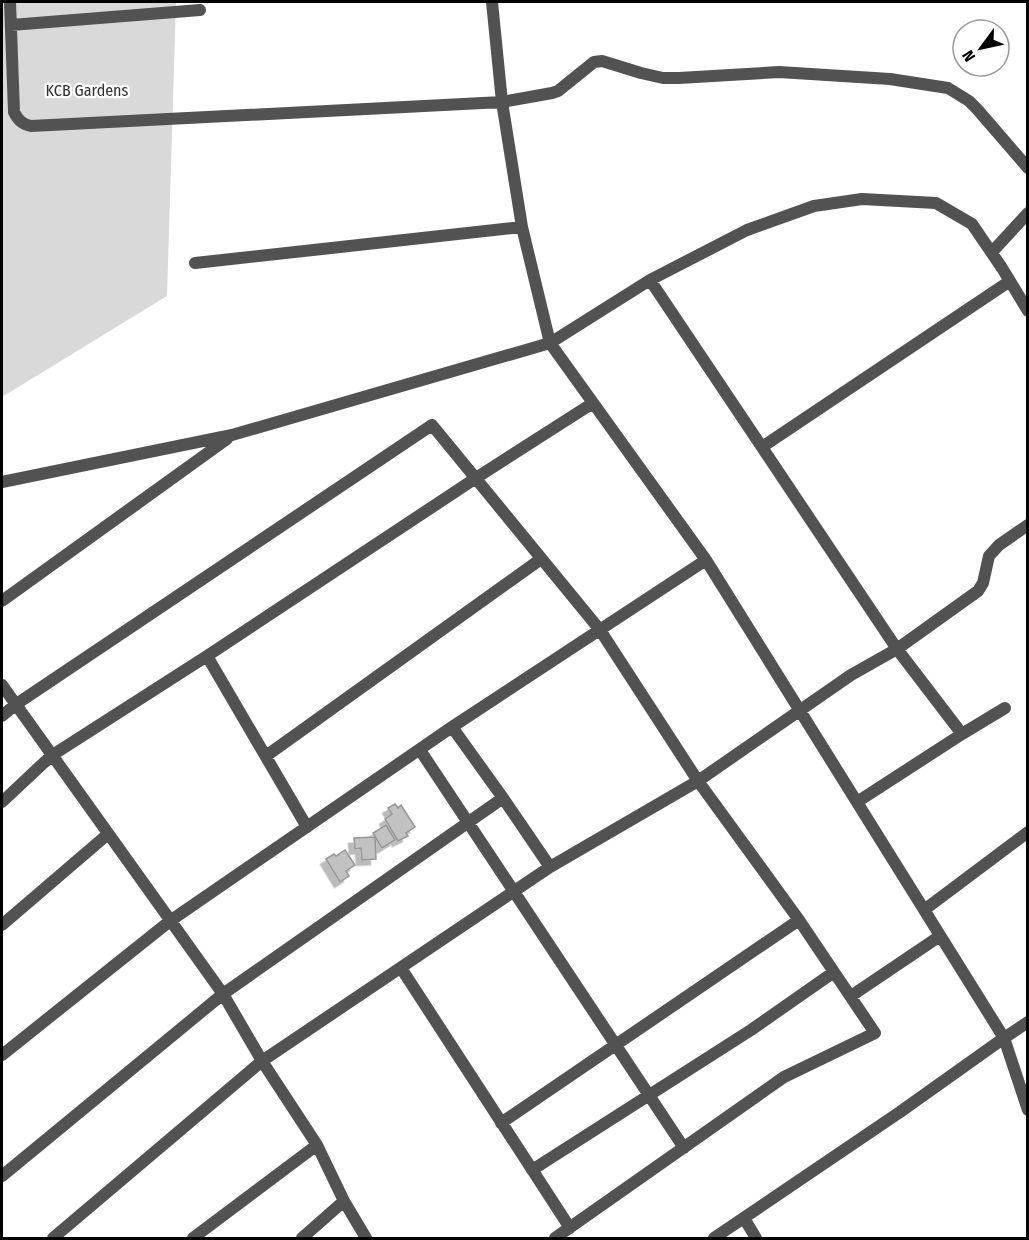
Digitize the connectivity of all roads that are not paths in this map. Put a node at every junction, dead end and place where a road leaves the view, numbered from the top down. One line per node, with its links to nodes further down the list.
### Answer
1 (10, 2): 4 (street)
2 (492, 2): 5 (street)
3 (200, 10): 4 (street)
4 (11, 25): 5 (street)
5 (502, 102): 6 (street); 8 (street)
6 (1028, 168)
7 (1028, 213): 9 (street)
8 (522, 227): 10 (street); 14 (street)
9 (992, 252): 11 (street); 12 (street)
10 (195, 263)
11 (650, 280): 14 (street); 17 (street)
12 (1010, 281): 13 (street); 17 (street)
13 (1028, 311)
14 (550, 343): 15 (street); 16 (street)
15 (593, 403): 18 (street); 22 (street)
16 (232, 435): 19 (street); 23 (street)
17 (762, 447): 25 (street)
18 (476, 478): 21 (street); 26 (street); 28 (street)
19 (2, 482)
20 (1028, 525): 25 (street)
21 (541, 559): 24 (street); 36 (street)
22 (706, 560): 24 (street); 30 (street)
23 (2, 601)
24 (600, 630): 32 (street); 37 (street)
25 (897, 650): 30 (street); 33 (street)
26 (207, 656): 35 (street); 36 (street)
27 (2, 685): 28 (street)
28 (15, 705): 31 (street); 35 (street)
29 (1005, 708): 33 (street)
30 (800, 711): 37 (street); 40 (street)
31 (2, 716)
32 (452, 727): 34 (street); 38 (street)
33 (962, 734): 40 (street)
34 (420, 750): 41 (street); 42 (street)
35 (51, 756): 39 (street); 44 (street)
36 (266, 756): 42 (street)
37 (699, 781): 45 (street); 48 (street)
38 (503, 798): 41 (street); 45 (street)
39 (2, 802)
40 (857, 802): 47 (street)
41 (468, 822): 46 (street); 54 (street)
42 (307, 827): 49 (street)
43 (1028, 832): 47 (street)
44 (108, 834): 49 (street); 50 (street)
45 (550, 867): 46 (street)
46 (514, 891): 52 (street); 58 (street)
47 (924, 910): 51 (street)
48 (799, 920): 53 (street); 58 (street)
49 (170, 921): 54 (street); 59 (street)
50 (2, 925)
51 (940, 936): 55 (street); 57 (street)
52 (401, 968): 60 (street); 63 (street)
53 (834, 972): 55 (street); 61 (street)
54 (223, 994): 60 (street); 67 (street)
55 (851, 996): 65 (street)
56 (1028, 1022): 57 (street)
57 (1004, 1038): 62 (street); 69 (street)
58 (616, 1045): 61 (street); 63 (street)
59 (2, 1055)
60 (262, 1061): 64 (street); 71 (street)
61 (649, 1095): 65 (street); 66 (street)
62 (1028, 1110)
63 (501, 1123): 66 (street)
64 (317, 1145): 68 (street); 72 (street)
65 (684, 1148): 70 (street)
66 (532, 1170): 70 (street)
67 (2, 1176)
68 (344, 1201): 73 (street); 74 (street)
69 (744, 1218): 76 (street); 77 (street)
70 (570, 1228): 75 (street)
71 (53, 1239)
72 (194, 1239)
73 (302, 1239)
74 (366, 1239)
75 (555, 1239)
76 (714, 1239)
77 (756, 1239)

